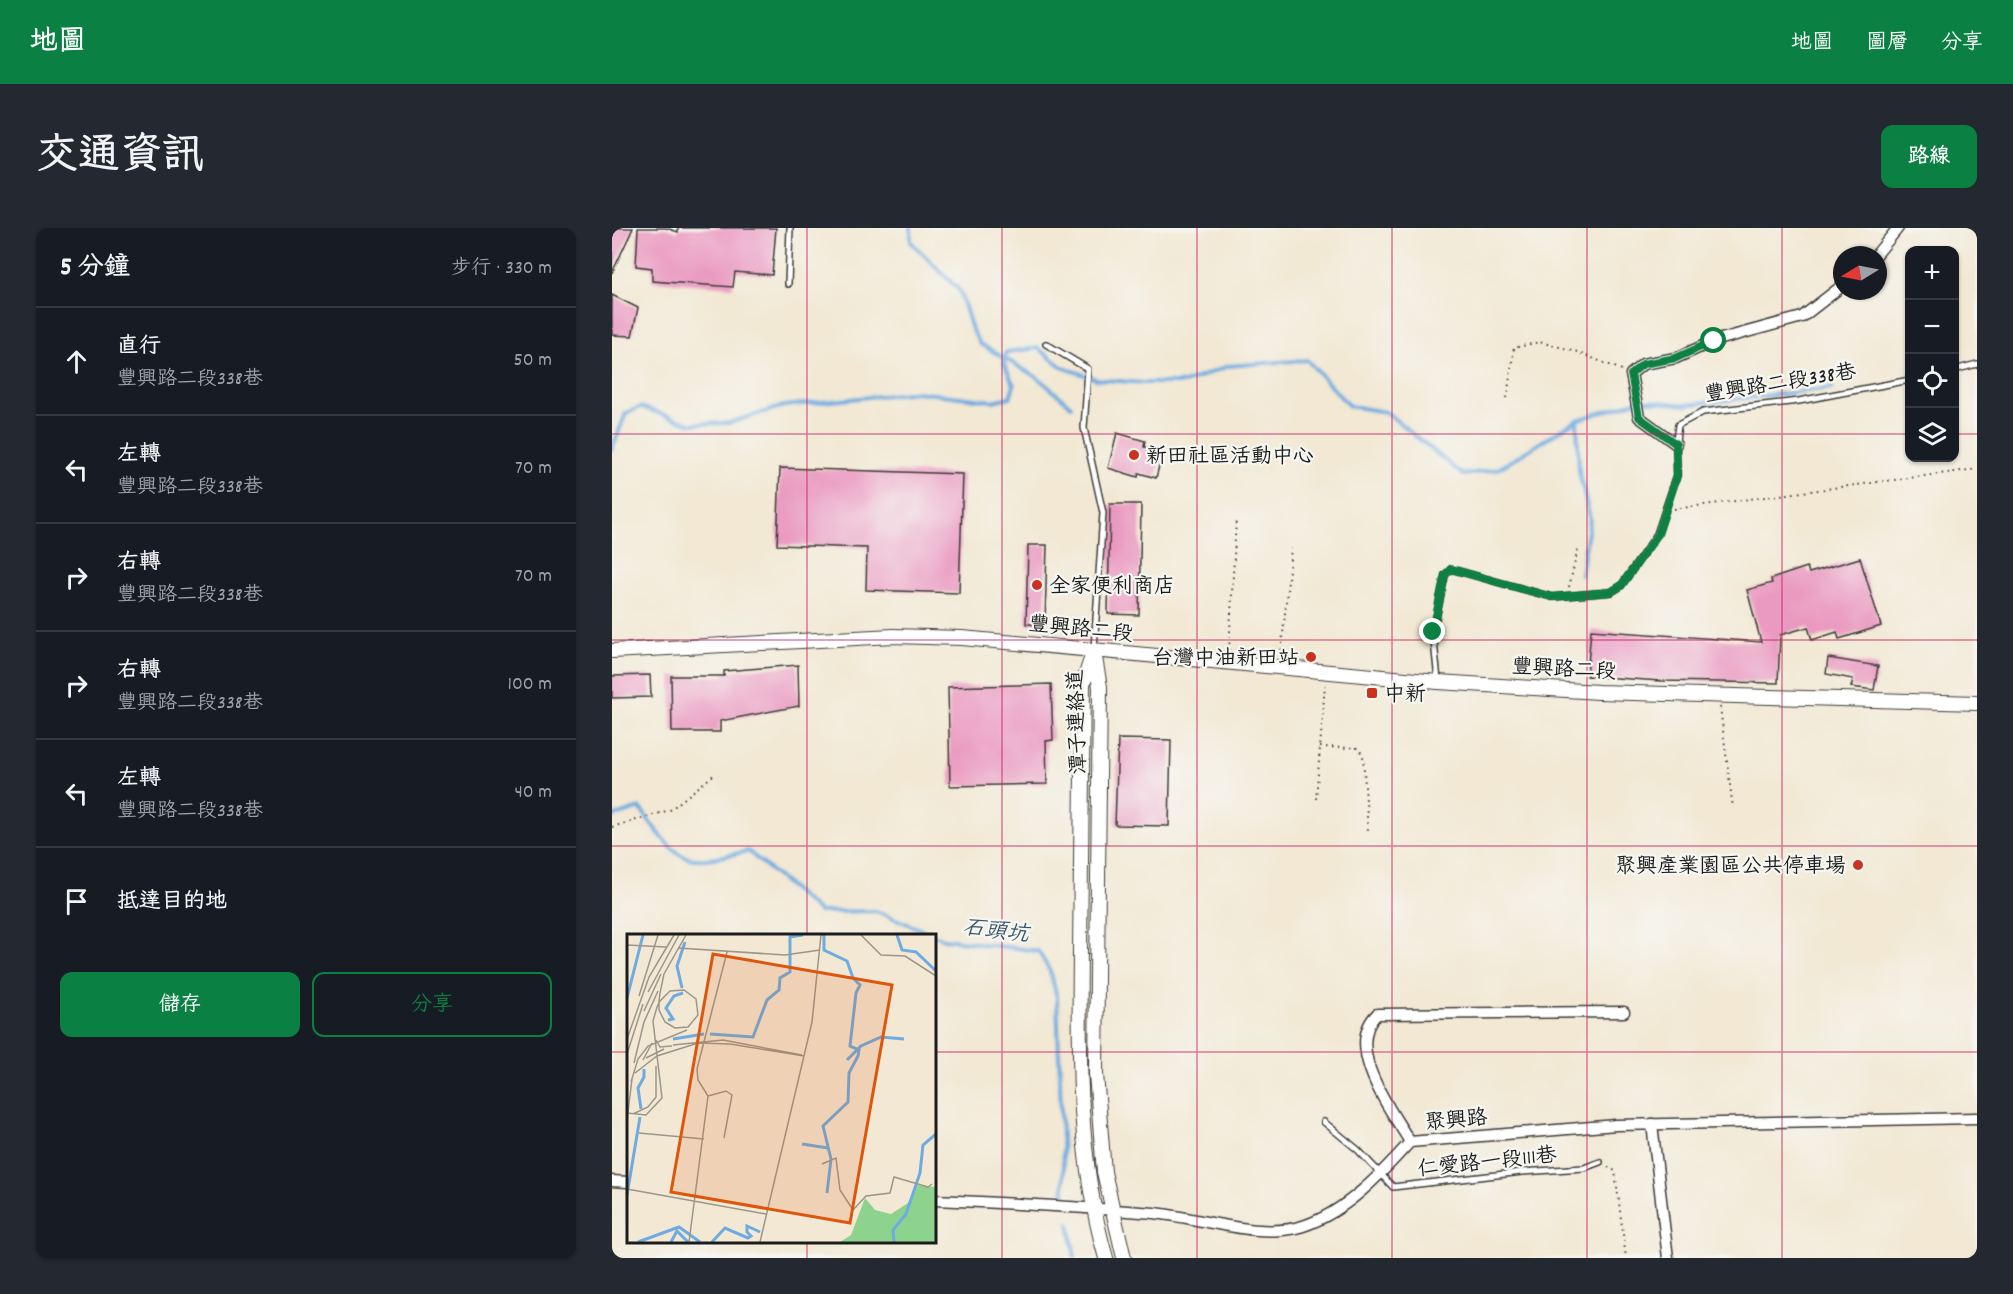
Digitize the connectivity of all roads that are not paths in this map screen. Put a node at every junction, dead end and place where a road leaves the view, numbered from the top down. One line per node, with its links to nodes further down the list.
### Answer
1 (790, 228): 4 (lane)
2 (1898, 228): 3 (street)
3 (1883, 246)
4 (788, 284)
5 (1833, 293): 10 (street)
6 (1046, 344): 11 (lane)
7 (1977, 364): 8 (lane)
8 (1959, 369)
9 (1905, 381): 10 (lane, 豐興路二段338巷)
10 (1676, 444): 13 (lane, 豐興路二段338巷)
11 (1094, 650): 12 (street, 豐興路二段); 13 (street, 豐興路二段); 25 (street, 潭子連絡道); 26 (street, 潭子連絡道)
12 (612, 651)
13 (1438, 682): 14 (street, 豐興路二段)
14 (1977, 704)
15 (1624, 1012): 19 (street)
16 (1977, 1118): 18 (street, 聚興路)
17 (1324, 1122): 21 (lane)
18 (1652, 1124): 19 (street, 聚興路); 29 (street)
19 (1410, 1142): 21 (street, 聚興路)
20 (1600, 1162): 21 (lane, 仁愛路一段111巷)
21 (1380, 1176): 26 (street, 聚興路)
22 (612, 1180): 23 (street)
23 (627, 1182)
24 (936, 1200): 25 (street, 聚興路)
25 (1095, 1208): 26 (street, 聚興路); 27 (street, 潭子連絡道)
26 (1112, 1210): 28 (street, 潭子連絡道)
27 (1106, 1258)
28 (1124, 1258)
29 (1668, 1258)

